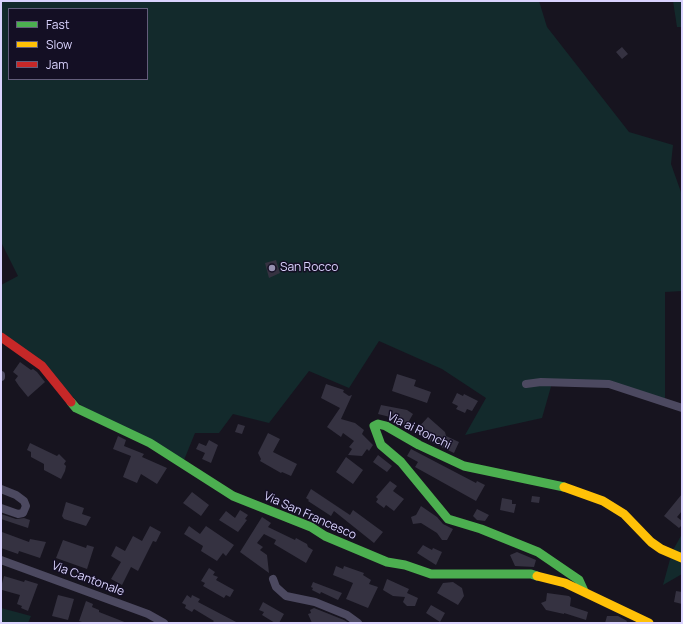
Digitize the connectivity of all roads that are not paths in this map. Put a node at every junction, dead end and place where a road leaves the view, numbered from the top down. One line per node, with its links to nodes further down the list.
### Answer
1 (1, 337): 9 (street, Via San Francesco)
2 (526, 384): 3 (street)
3 (682, 408)
4 (1, 489): 5 (street)
5 (1, 508)
6 (682, 558): 9 (street, Via ai Ronchi)
7 (1, 560): 10 (street, Via Cantonale)
8 (272, 579): 11 (street)
9 (584, 590): 12 (street, Via San Francesco)
10 (164, 623)
11 (358, 623)
12 (649, 623)

